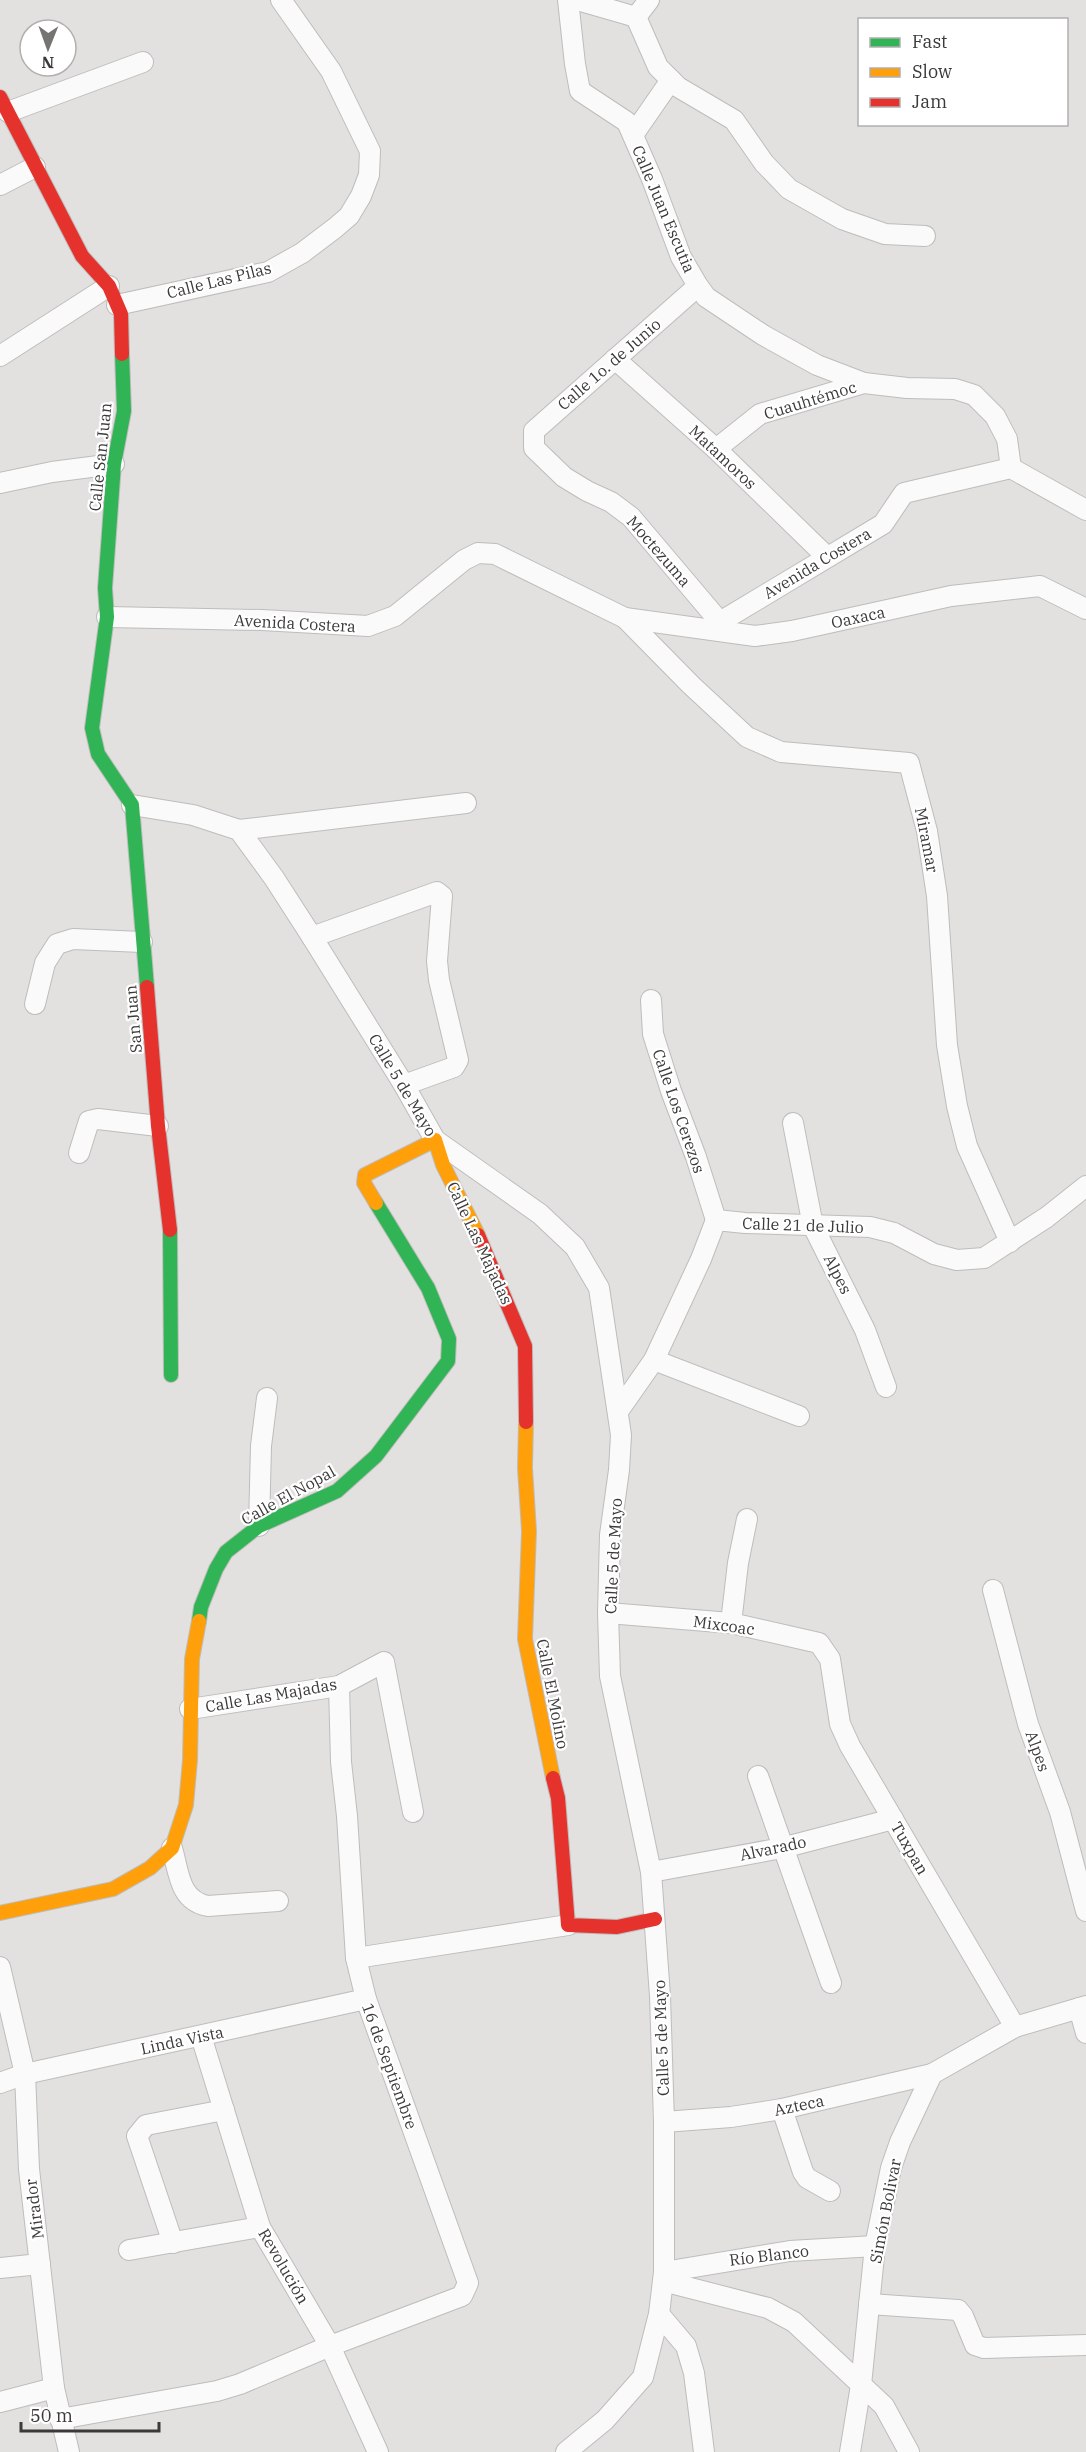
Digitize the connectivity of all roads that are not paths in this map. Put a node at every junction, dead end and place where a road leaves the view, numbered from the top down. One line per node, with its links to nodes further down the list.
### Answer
1 (281, 0): 15 (street, Calle Las Pilas)
2 (567, 0): 9 (street, Calle Juan Escutia)
3 (577, 0): 5 (street)
4 (648, 0): 5 (street)
5 (636, 17): 7 (street)
6 (143, 62): 8 (street)
7 (671, 80): 9 (street); 12 (street)
8 (4, 105): 10 (street, Calle San Juan)
9 (633, 135): 14 (street, Calle Juan Escutia)
10 (35, 167): 11 (street); 13 (street, Calle San Juan)
11 (0, 185)
12 (925, 236)
13 (109, 286): 15 (street, Calle San Juan); 16 (street)
14 (698, 286): 17 (street, Calle 1o. de Junio); 18 (street, Calle Juan Escutia)
15 (117, 305): 21 (street, Calle San Juan)
16 (0, 356)
17 (615, 359): 19 (street, Calle 1o. de Junio); 20 (street, Matamoros)
18 (864, 383): 20 (street, Cuauhtémoc); 22 (street, Cuauhtémoc)
19 (534, 448): 29 (street, Moctezuma)
20 (716, 449): 25 (street, Matamoros)
21 (114, 464): 23 (street); 27 (street, Calle San Juan)
22 (1011, 468): 24 (street); 25 (street, Avenida Costera)
23 (0, 483)
24 (1086, 510)
25 (827, 557): 29 (street, Avenida Costera)
26 (1086, 609): 29 (street, Oaxaca)
27 (107, 617): 28 (street, Avenida Costera); 31 (street, Calle San Juan)
28 (625, 618): 29 (street, Oaxaca); 45 (street, Miramar)
29 (713, 626)
30 (466, 803): 32 (street)
31 (132, 805): 32 (street); 34 (street, San Juan)
32 (239, 830): 33 (street, Calle 5 de Mayo)
33 (312, 937): 37 (street, Calle 5 de Mayo); 37 (street)
34 (142, 942): 36 (street); 39 (street, San Juan)
35 (651, 1000): 43 (street, Calle Los Cerezos)
36 (35, 1004)
37 (404, 1085): 40 (street, Calle 5 de Mayo)
38 (793, 1123): 44 (street, Alpes)
39 (158, 1126): 41 (street); 48 (street, San Juan)
40 (435, 1140): 46 (street, Calle Las Majadas); 51 (street, Calle 5 de Mayo); 54 (street, Calle El Nopal)
41 (79, 1153)
42 (1086, 1186): 45 (street, Calle 21 de Julio)
43 (716, 1220): 44 (street, Calle 21 de Julio); 47 (street)
44 (813, 1226): 45 (street, Calle 21 de Julio); 49 (street, Alpes)
45 (1010, 1242)
46 (525, 1346): 71 (street, Calle El Molino)
47 (654, 1360): 51 (street); 52 (street)
48 (171, 1375)
49 (886, 1387)
50 (267, 1398): 54 (street)
51 (618, 1410): 56 (street, Calle 5 de Mayo)
52 (799, 1416)
53 (747, 1519): 57 (street)
54 (259, 1526): 60 (street, Calle El Nopal)
55 (993, 1590): 68 (street, Alpes)
56 (609, 1613): 57 (street, Mixcoac); 66 (street, Calle 5 de Mayo)
57 (731, 1623): 58 (street, Mixcoac)
58 (830, 1659): 63 (street, Tuxpan)
59 (339, 1686): 60 (street, Calle Las Majadas); 62 (street, Calle Las Majadas); 72 (street, 16 de Septiembre)
60 (190, 1709): 64 (street, Calle El Nopal)
61 (758, 1776): 65 (street)
62 (413, 1812)
63 (893, 1819): 65 (street, Alvarado); 77 (street, Tuxpan)
64 (172, 1848): 67 (street); 69 (street)
65 (782, 1848): 66 (street, Alvarado); 74 (street)
66 (651, 1872): 70 (street, Calle 5 de Mayo)
67 (278, 1901)
68 (1086, 1911)
69 (0, 1913)
70 (655, 1919): 71 (street); 85 (street, Calle 5 de Mayo)
71 (568, 1925): 72 (street)
72 (356, 1958): 75 (street, 16 de Septiembre)
73 (0, 1967): 80 (street, Mirador)
74 (831, 1983)
75 (366, 1999): 79 (street, Linda Vista); 97 (street, 16 de Septiembre)
76 (1082, 2007): 77 (street); 78 (street)
77 (1015, 2027): 81 (street)
78 (1086, 2033)
79 (201, 2036): 80 (street, Linda Vista); 84 (street, Revolución)
80 (25, 2074): 82 (street, Linda Vista); 91 (street, Mirador)
81 (932, 2074): 83 (street, Azteca); 89 (street, Simón Bolivar)
82 (0, 2083)
83 (782, 2109): 85 (street, Azteca); 86 (street)
84 (224, 2110): 87 (street, Revolución); 88 (street)
85 (664, 2122): 93 (street, Calle 5 de Mayo)
86 (830, 2191)
87 (260, 2227): 88 (street); 97 (street, Revolución)
88 (173, 2243): 90 (street)
89 (875, 2246): 93 (street, Río Blanco); 94 (street, Simón Bolivar)
90 (129, 2250)
91 (40, 2264): 92 (street); 99 (street, Mirador)
92 (0, 2268)
93 (663, 2277): 95 (street, Calle 5 de Mayo); 98 (street)
94 (869, 2304): 96 (street); 98 (street, Simón Bolivar)
95 (659, 2314): 104 (street, Calle 5 de Mayo); 105 (street)
96 (1086, 2345)
97 (330, 2346): 101 (street, 16 de Septiembre); 103 (street, Revolución)
98 (861, 2385): 106 (street, Simón Bolivar); 107 (street)
99 (54, 2388): 100 (street); 101 (street, Mirador)
100 (0, 2402)
101 (60, 2420): 102 (street, Mirador)
102 (69, 2452)
103 (378, 2452)
104 (566, 2452)
105 (704, 2452)
106 (850, 2452)
107 (909, 2452)

